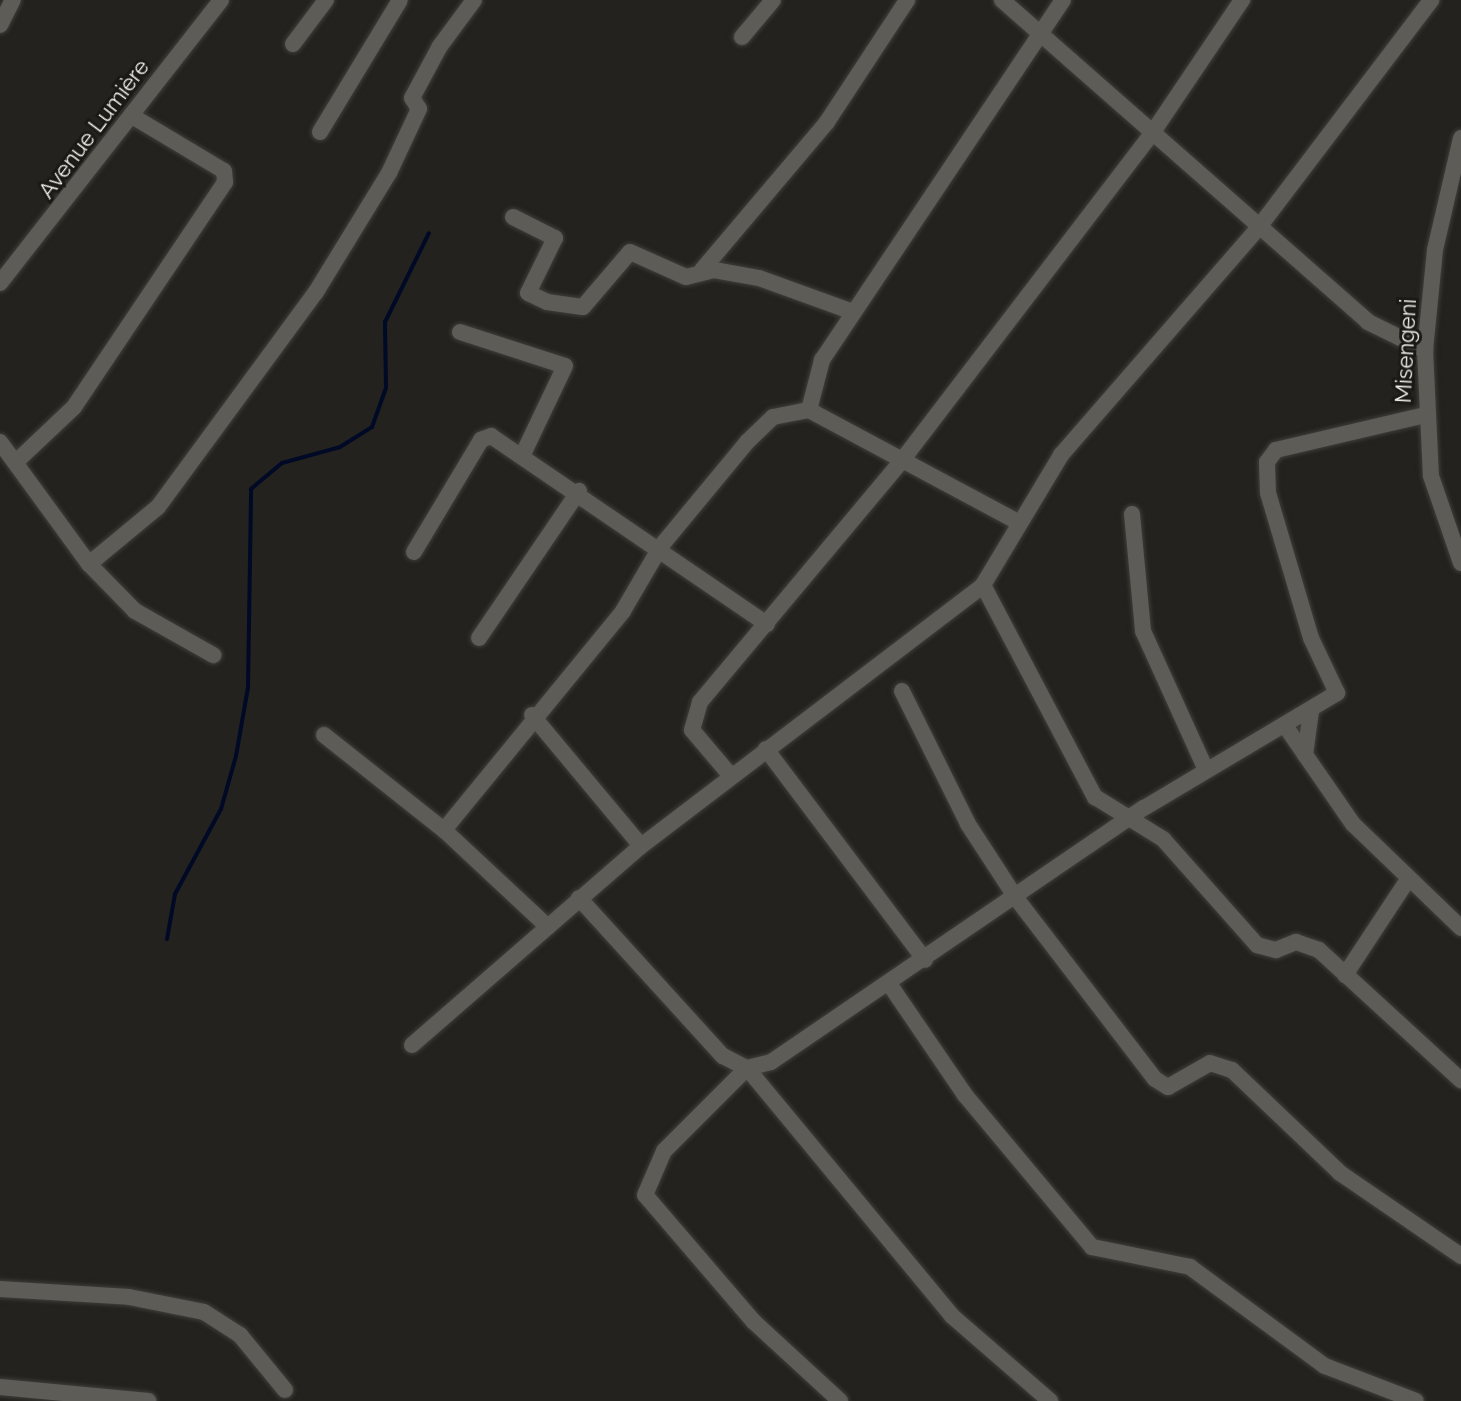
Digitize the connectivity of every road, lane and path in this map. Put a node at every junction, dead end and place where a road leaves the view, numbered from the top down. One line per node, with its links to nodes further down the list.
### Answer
1 (13, 0): 12 (street)
2 (221, 0): 16 (street, Avenue Lumière)
3 (326, 0): 15 (street)
4 (400, 0): 18 (street)
5 (474, 0): 40 (street)
6 (773, 0): 13 (street)
7 (907, 0): 23 (street)
8 (1002, 0): 14 (street)
9 (1063, 0): 14 (street)
10 (1242, 0): 17 (street)
11 (1431, 0): 22 (street)
12 (0, 25)
13 (742, 37)
14 (1044, 37): 17 (street); 25 (street)
15 (293, 44)
16 (132, 116): 24 (street, Avenue Lumière); 32 (street)
17 (1155, 129): 22 (street); 33 (street)
18 (320, 132)
19 (1461, 138): 20 (street, Misengeni)
20 (1458, 158): 27 (street, Misengeni)
21 (513, 217): 23 (street)
22 (1259, 227): 27 (street); 36 (street)
23 (702, 270): 25 (street)
24 (0, 283)
25 (853, 312): 28 (street)
26 (460, 332): 31 (street)
27 (1425, 350): 29 (street, Misengeni)
28 (809, 410): 33 (street); 37 (street)
29 (1425, 415): 39 (street, Misengeni); 46 (street)
30 (0, 442): 32 (street)
31 (523, 454): 34 (street); 38 (street)
32 (18, 460): 40 (street)
33 (900, 463): 36 (street); 42 (street)
34 (579, 491): 37 (street); 43 (street)
35 (1132, 514): 52 (street)
36 (1018, 522): 41 (street)
37 (661, 546): 42 (street); 47 (street)
38 (414, 552)
39 (1461, 563)
40 (89, 564): 44 (street)
41 (983, 585): 50 (street); 54 (street)
42 (767, 624): 53 (street)
43 (479, 638)
44 (213, 655)
45 (902, 691): 59 (street)
46 (1311, 711): 48 (street); 51 (street)
47 (532, 715): 55 (street); 56 (street)
48 (1286, 727): 51 (street); 52 (street)
49 (324, 735): 55 (street)
50 (766, 749): 53 (street); 62 (street)
51 (1305, 755): 57 (street)
52 (1206, 770): 54 (street)
53 (731, 776): 56 (street)
54 (1128, 820): 59 (street); 63 (street)
55 (444, 830): 60 (street)
56 (641, 846): 58 (street)
57 (1407, 881): 61 (street); 63 (street)
58 (579, 898): 60 (street); 66 (street)
59 (1016, 898): 62 (street); 68 (street)
60 (548, 927): 65 (street)
61 (1461, 928)
62 (925, 960): 64 (street)
63 (1345, 975): 67 (street)
64 (890, 985): 66 (street); 75 (street)
65 (412, 1045)
66 (747, 1068): 73 (street); 74 (street)
67 (1461, 1080)
68 (1461, 1256)
69 (0, 1289): 71 (street)
70 (0, 1387): 72 (street)
71 (285, 1390)
72 (148, 1401)
73 (840, 1401)
74 (1050, 1401)
75 (1416, 1401)

